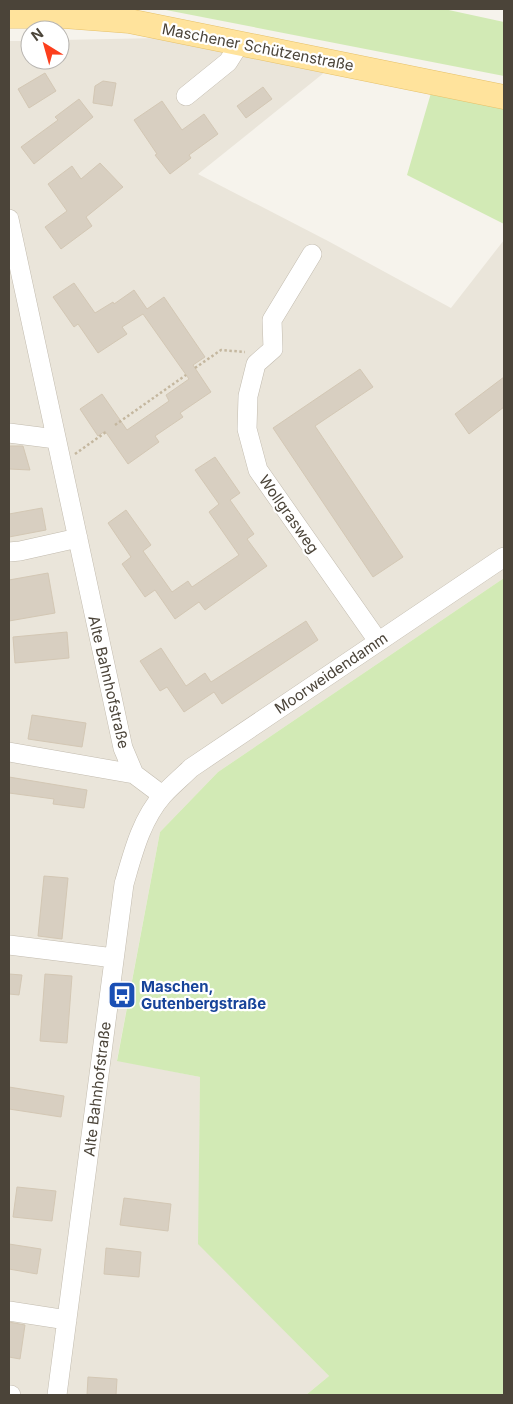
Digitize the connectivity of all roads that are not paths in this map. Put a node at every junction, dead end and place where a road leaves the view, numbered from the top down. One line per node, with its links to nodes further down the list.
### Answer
1 (9, 16): 2 (main road, Maschener Schützenstraße)
2 (240, 43): 3 (street); 4 (main road, Maschener Schützenstraße)
3 (186, 96)
4 (504, 97)
5 (9, 219): 7 (street, Alte Bahnhofstraße)
6 (312, 254): 13 (street, Wollgrasweg)
7 (17, 306): 9 (street, Alte Bahnhofstraße)
8 (9, 433): 9 (street)
9 (56, 439): 10 (street, Alte Bahnhofstraße)
10 (78, 538): 11 (street); 15 (street, Alte Bahnhofstraße)
11 (9, 552)
12 (504, 557): 13 (street, Moorweidendamm)
13 (378, 641): 16 (street, Moorweidendamm)
14 (9, 752): 15 (street)
15 (134, 774): 16 (street)
16 (162, 795): 18 (street, Alte Bahnhofstraße)
17 (9, 945): 18 (street)
18 (114, 958): 20 (street, Alte Bahnhofstraße)
19 (9, 1311): 20 (street)
20 (67, 1320): 21 (street, Alte Bahnhofstraße)
21 (58, 1395)

